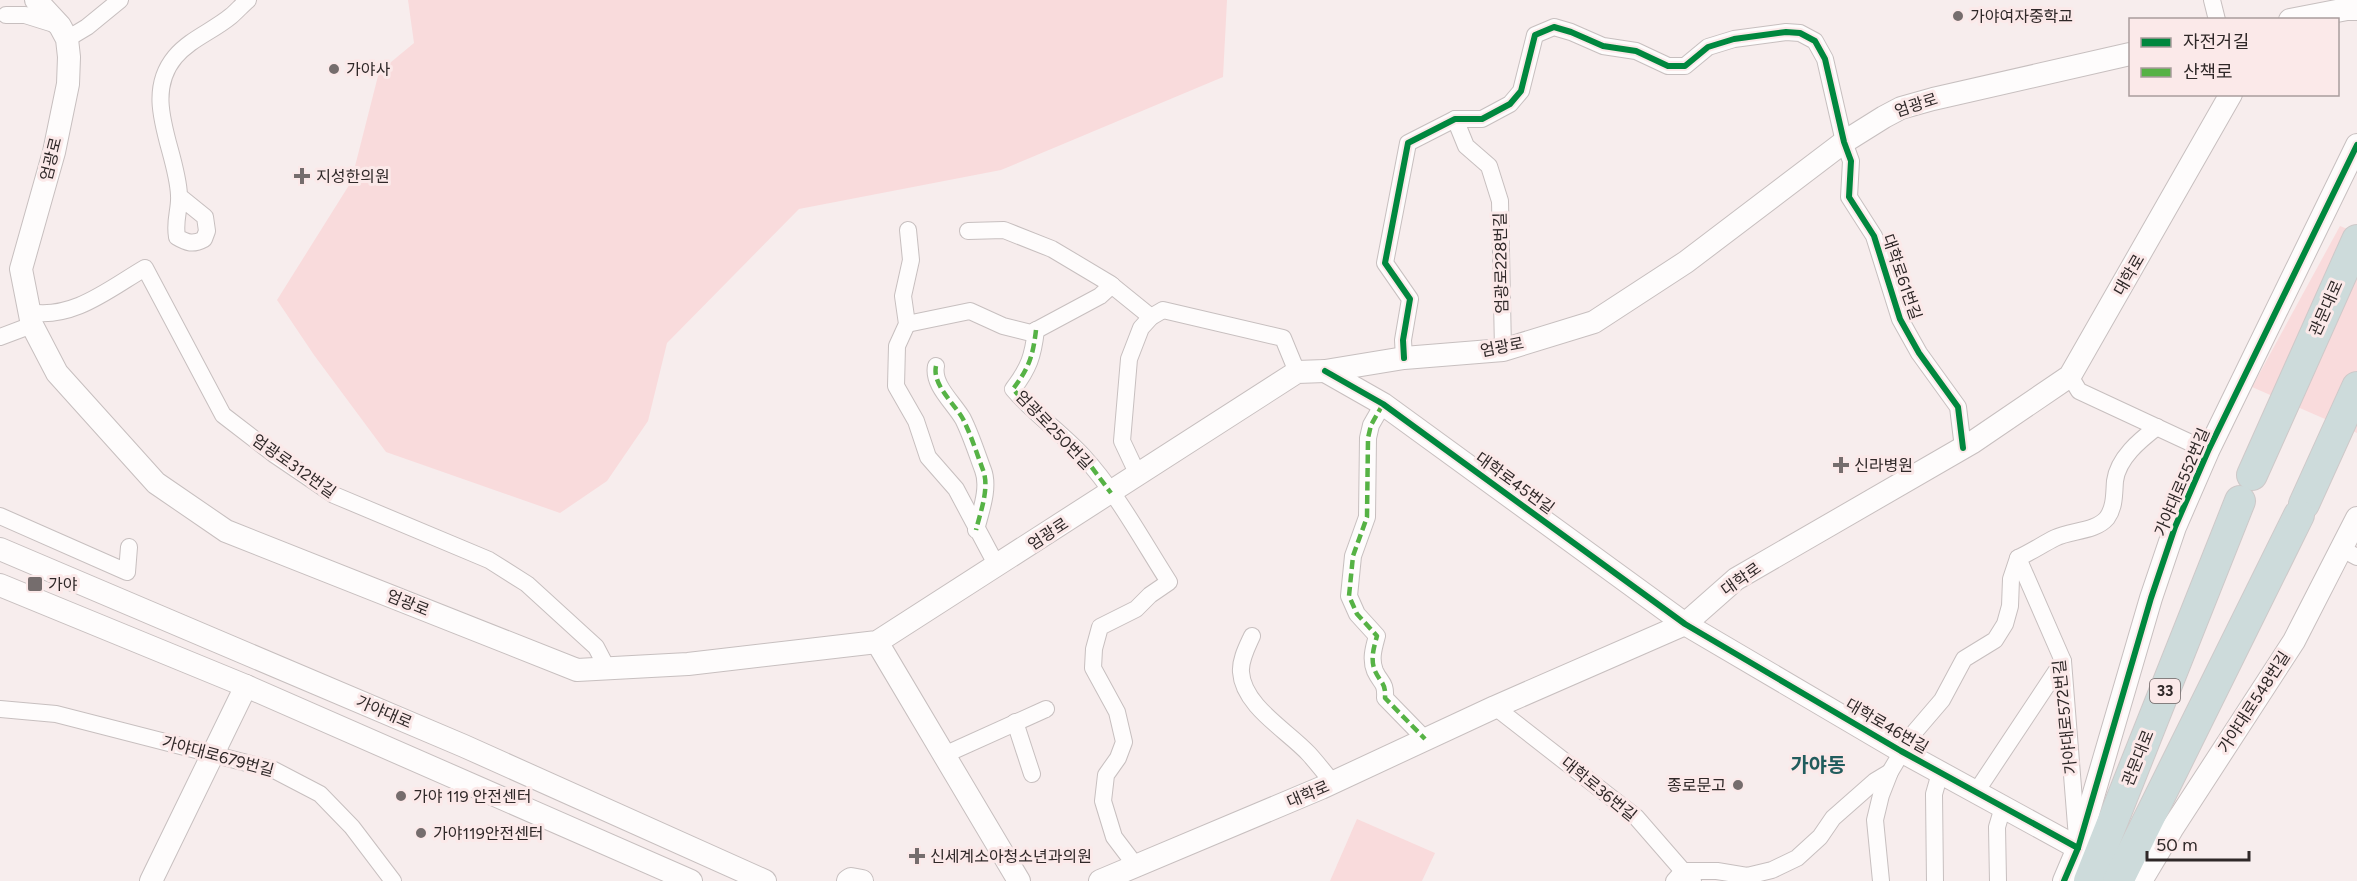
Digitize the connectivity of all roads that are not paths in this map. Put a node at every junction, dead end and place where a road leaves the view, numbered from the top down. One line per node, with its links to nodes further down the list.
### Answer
1 (19, 0): 7 (street)
2 (36, 0): 10 (main road)
3 (120, 0): 10 (street)
4 (248, 0): 16 (street)
5 (2212, 0): 8 (street)
6 (2357, 9): 9 (main road)
7 (3, 15): 10 (street)
8 (2216, 18)
9 (2301, 18)
10 (63, 33): 22 (main road, 엄광로)
11 (2129, 54): 14 (main road, 엄광로)
12 (2230, 96): 31 (main road, 대학로)
13 (1455, 119): 14 (street, 대학로61번길); 26 (street, 엄광로228번길); 27 (street)
14 (1844, 142): 26 (main road, 엄광로); 35 (street, 대학로61번길)
15 (2357, 145): 36 (main road, 가야대로552번길)
16 (179, 196): 16 (street)
17 (908, 230): 23 (street)
18 (968, 231): 20 (street)
19 (2357, 240): 66 (highway, 관문대로 / 33)
20 (1112, 285): 21 (street); 24 (street)
21 (1151, 317): 30 (street); 37 (street)
22 (30, 319): 25 (street); 52 (main road, 엄광로); 52 (street, 엄광로312번길)
23 (907, 324): 24 (street); 41 (street)
24 (1036, 330): 38 (street, 엄광로250번길)
25 (0, 338)
26 (1503, 350): 27 (main road, 엄광로)
27 (1404, 358): 29 (main road, 엄광로)
28 (936, 366): 41 (street)
29 (1325, 371): 30 (main road, 엄광로); 33 (main road, 대학로45번길)
30 (1298, 372): 37 (main road, 엄광로)
31 (2070, 376): 34 (street); 35 (main road, 대학로)
32 (2357, 387): 67 (highway, 33)
33 (1383, 404): 48 (main road, 대학로45번길); 58 (street)
34 (2157, 427): 36 (street); 45 (street)
35 (1963, 448): 48 (main road, 대학로)
36 (2208, 451): 70 (main road, 가야대로552번길)
37 (1138, 475): 38 (main road, 엄광로)
38 (1111, 494): 46 (main road, 엄광로); 71 (street)
39 (0, 516): 42 (street)
40 (2357, 518): 44 (main road, 가야대로548번길)
41 (976, 530): 46 (street)
42 (129, 547)
43 (0, 549): 77 (main road, 가야대로)
44 (2350, 553): 89 (main road, 가야대로548번길)
45 (2018, 558): 51 (street, 가야대로572번길); 59 (street)
46 (997, 566): 50 (main road, 엄광로)
47 (0, 585): 53 (main road, 가야대로)
48 (1685, 624): 54 (main road, 대학로); 59 (main road, 대학로46번길)
49 (1252, 636): 65 (street)
50 (876, 642): 52 (main road, 엄광로); 61 (main road)
51 (2062, 661): 68 (street); 70 (street, 가야대로572번길)
52 (607, 668)
53 (246, 686): 60 (main road); 76 (main road, 가야대로)
54 (1495, 707): 58 (main road, 대학로); 73 (street, 대학로36번길)
55 (0, 709): 60 (street, 가야대로679번길)
56 (1046, 709): 57 (street)
57 (1015, 722): 61 (street); 64 (street)
58 (1425, 739): 65 (main road, 대학로)
59 (1901, 751): 62 (street); 63 (main road, 대학로46번길)
60 (215, 753): 72 (main road); 75 (street, 가야대로679번길)
61 (946, 760): 80 (main road)
62 (1890, 772): 73 (street); 82 (street)
63 (1941, 773): 68 (main road, 대학로46번길); 74 (street, 대학로46번길)
64 (1032, 774)
65 (1333, 783): 71 (main road, 대학로)
66 (2128, 783): 85 (main road); 86 (highway, 관문대로 / 33)
67 (2164, 790): 87 (highway, 33); 88 (main road)
68 (1976, 792): 69 (main road, 대학로46번길)
69 (2002, 807): 70 (main road, 대학로46번길); 83 (street)
70 (2078, 848): 84 (main road, 가야대로552번길)
71 (1136, 866): 81 (main road, 대학로)
72 (152, 878)
73 (1683, 878)
74 (1935, 879)
75 (393, 881)
76 (691, 881)
77 (765, 881)
78 (848, 881): 79 (main road)
79 (862, 881)
80 (1019, 881)
81 (1100, 881)
82 (1881, 881)
83 (1998, 881)
84 (2064, 881)
85 (2072, 881)
86 (2089, 881)
87 (2118, 881)
88 (2130, 881)
89 (2141, 881)

